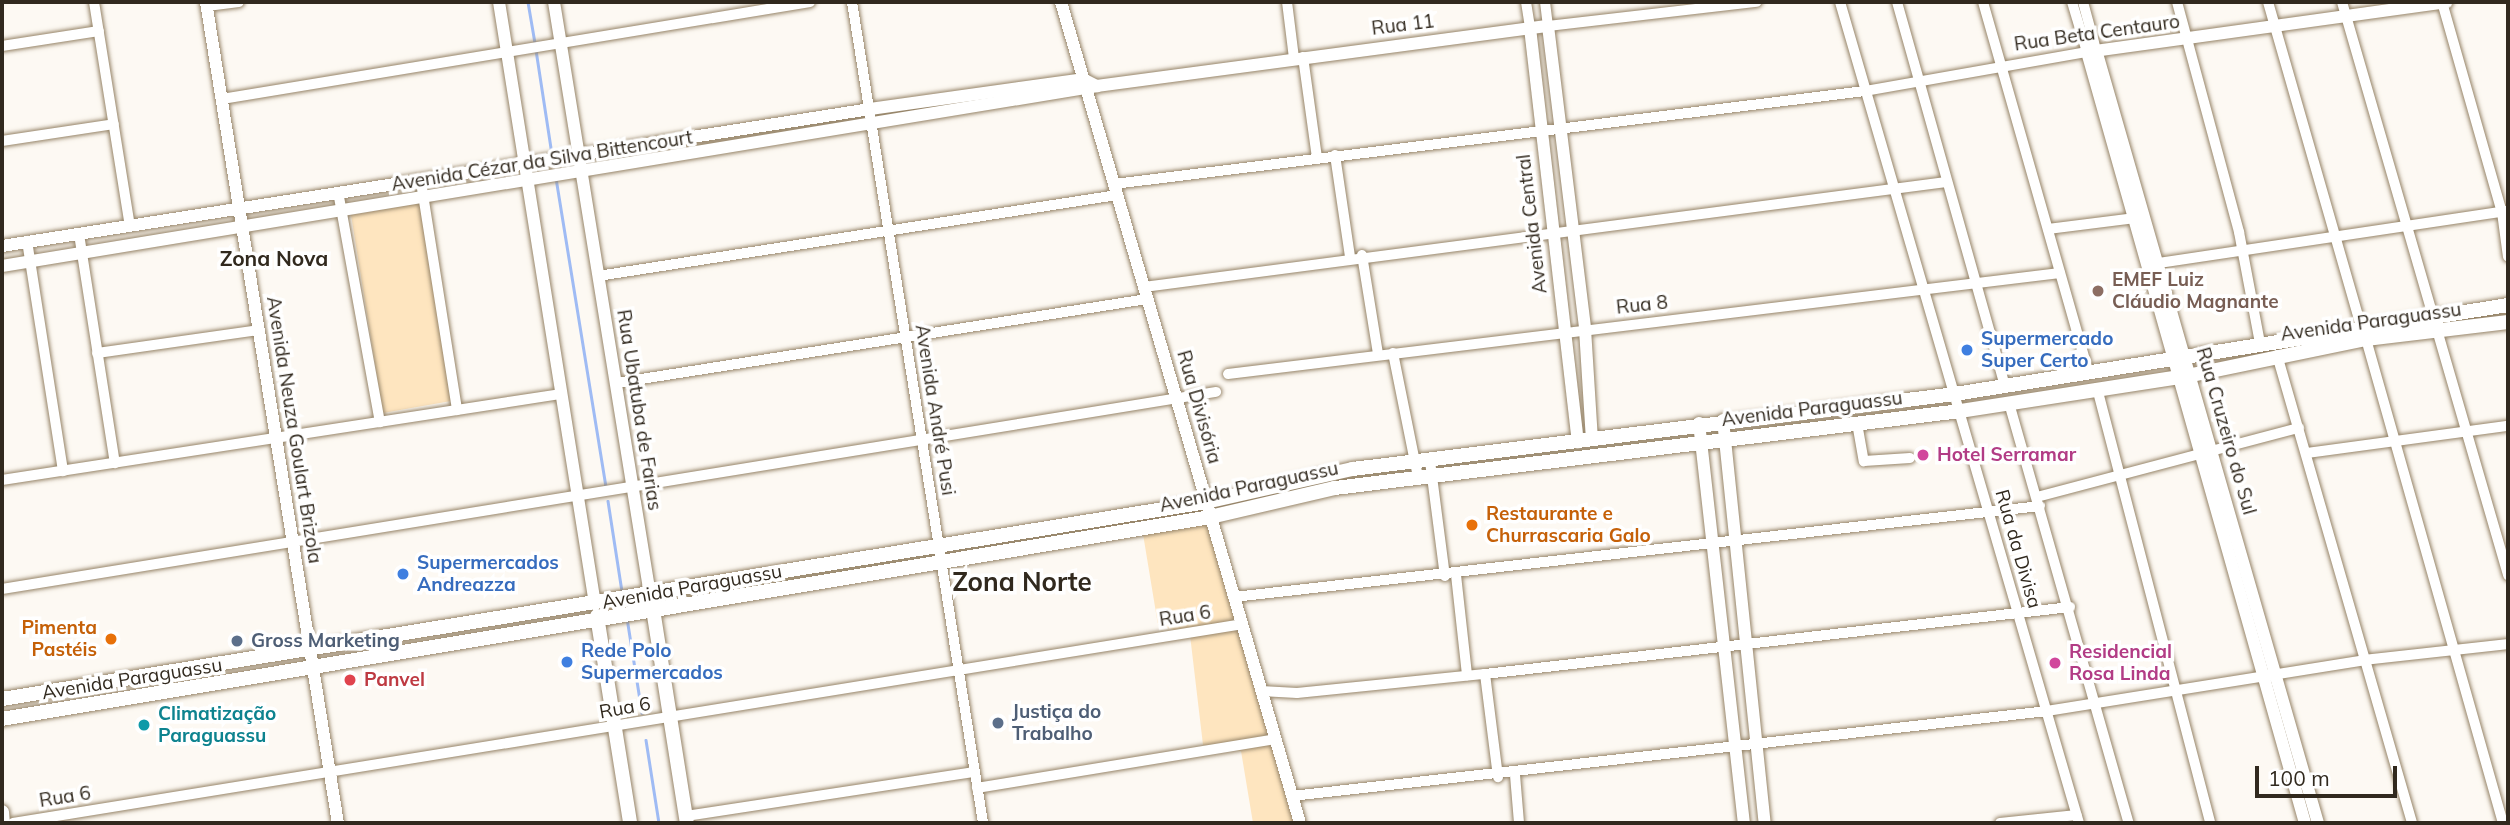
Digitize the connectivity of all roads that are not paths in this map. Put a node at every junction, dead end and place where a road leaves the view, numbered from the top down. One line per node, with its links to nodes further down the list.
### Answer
1 (94, 2): 26 (street)
2 (239, 2): 21 (street)
3 (499, 2): 30 (street)
4 (554, 2): 28 (street, Rua Ubatuba de Farias)
5 (810, 2): 28 (street)
6 (852, 2): 38 (street, Avenida André Pusi)
7 (1061, 2): 35 (street, Rua Divisória)
8 (1287, 2): 32 (street)
9 (1527, 2): 24 (street, Avenida Central)
10 (1545, 2): 23 (street)
11 (1757, 2): 23 (street, Rua 11)
12 (1840, 2): 36 (street, Rua da Divisa)
13 (1897, 2): 34 (street)
14 (1983, 2): 33 (street)
15 (2073, 2): 31 (street)
16 (2083, 2): 31 (street)
17 (2177, 2): 27 (street)
18 (2268, 2): 25 (street)
19 (2342, 2): 22 (street)
20 (2439, 3): 22 (street, Rua Beta Centauro); 57 (street)
21 (206, 4): 37 (street, Avenida Neuza Goulart Brizola)
22 (2347, 18): 25 (street, Rua Beta Centauro); 61 (street)
23 (1548, 26): 24 (street, Rua 11); 41 (street)
24 (1530, 29): 32 (street, Rua 11); 42 (street, Avenida Central)
25 (2276, 29): 27 (street, Rua Beta Centauro); 68 (street)
26 (99, 31): 29 (street); 39 (street)
27 (2188, 41): 31 (street, Rua Beta Centauro); 71 (street)
28 (561, 43): 30 (street); 45 (street, Rua Ubatuba de Farias)
29 (2, 46)
30 (512, 51): 37 (street); 47 (street)
31 (2092, 51): 33 (street, Rua Beta Centauro); 59 (street, Rua Cruzeiro do Sul); 77 (street, Rua Cruzeiro do Sul)
32 (1299, 57): 35 (street, Rua 11); 46 (street)
33 (2001, 66): 34 (street, Rua Beta Centauro); 65 (street)
34 (1919, 82): 36 (street, Rua Beta Centauro); 50 (street)
35 (1089, 86): 38 (street, Avenida Cézar da Silva Bittencourt); 40 (street, Avenida Cézar da Silva Bittencourt); 52 (street, Rua Divisória)
36 (1865, 91): 41 (street, Rua Beta Centauro); 53 (street, Rua da Divisa)
37 (222, 99): 56 (street, Avenida Neuza Goulart Brizola)
38 (870, 109): 40 (street, Avenida André Pusi); 45 (street, Avenida Cézar da Silva Bittencourt)
39 (114, 124): 43 (street); 60 (street)
40 (872, 127): 48 (street, Avenida Cézar da Silva Bittencourt); 64 (street, Avenida André Pusi)
41 (1563, 128): 42 (street, Rua Beta Centauro); 63 (street)
42 (1541, 131): 44 (street, Rua Beta Centauro); 66 (street, Avenida Central)
43 (2, 141)
44 (1335, 155): 46 (street, Rua Beta Centauro); 74 (street)
45 (574, 158): 47 (street, Avenida Cézar da Silva Bittencourt); 48 (street, Rua Ubatuba de Farias)
46 (1317, 158): 52 (street, Rua Beta Centauro)
47 (529, 167): 49 (street); 51 (street, Avenida Cézar da Silva Bittencourt)
48 (582, 174): 49 (street, Avenida Cézar da Silva Bittencourt); 80 (street, Rua Ubatuba de Farias)
49 (527, 181): 55 (street, Avenida Cézar da Silva Bittencourt); 106 (street)
50 (1946, 182): 53 (street); 81 (street)
51 (421, 183): 54 (street, Avenida Cézar da Silva Bittencourt); 55 (street)
52 (1116, 189): 64 (street, Rua Beta Centauro); 83 (street, Rua Divisória)
53 (1896, 193): 63 (street); 82 (street, Rua da Divisa)
54 (339, 197): 56 (street, Avenida Cézar da Silva Bittencourt); 58 (street)
55 (425, 198): 58 (street, Avenida Cézar da Silva Bittencourt); 110 (street)
56 (239, 212): 60 (street, Avenida Cézar da Silva Bittencourt); 62 (street, Avenida Neuza Goulart Brizola)
57 (2505, 212): 61 (street); 75 (street)
58 (346, 213): 62 (street, Avenida Cézar da Silva Bittencourt); 113 (street)
59 (2134, 218): 65 (street); 77 (street, Rua Cruzeiro do Sul)
60 (130, 226): 67 (street, Avenida Cézar da Silva Bittencourt)
61 (2408, 226): 68 (street); 85 (street)
62 (242, 228): 72 (street, Avenida Cézar da Silva Bittencourt); 88 (street, Avenida Neuza Goulart Brizola)
63 (1574, 228): 66 (street); 87 (street)
64 (888, 229): 80 (street, Rua Beta Centauro); 92 (street, Avenida André Pusi)
65 (2048, 229): 79 (street)
66 (1553, 232): 73 (street); 90 (street, Avenida Central)
67 (79, 234): 69 (street, Avenida Cézar da Silva Bittencourt); 72 (street)
68 (2336, 235): 71 (street); 91 (street)
69 (27, 242): 70 (street, Avenida Cézar da Silva Bittencourt); 76 (street)
70 (2, 246)
71 (2240, 249): 77 (street); 93 (street)
72 (82, 253): 76 (street, Avenida Cézar da Silva Bittencourt); 95 (street)
73 (1362, 255): 74 (street); 96 (street)
74 (1350, 257): 83 (street)
75 (2508, 257)
76 (30, 261): 78 (street, Avenida Cézar da Silva Bittencourt); 130 (street)
77 (2154, 263): 97 (street, Rua Cruzeiro do Sul)
78 (2, 265)
79 (2060, 273): 81 (street, Rua 8); 99 (street)
80 (598, 276): 102 (street, Rua Ubatuba de Farias)
81 (1975, 284): 82 (street, Rua 8); 103 (street)
82 (1926, 291): 87 (street, Rua 8); 107 (street, Rua da Divisa)
83 (1145, 293): 92 (street); 108 (street, Rua Divisória)
84 (2508, 305): 85 (main road, Avenida Paraguassu)
85 (2433, 316): 89 (street); 91 (main road, Avenida Paraguassu)
86 (2508, 322): 89 (main road, Avenida Paraguassu)
87 (1586, 329): 90 (street, Rua 8); 123 (street)
88 (258, 330): 95 (street); 119 (street, Avenida Neuza Goulart Brizola)
89 (2437, 331): 91 (main road, Avenida Paraguassu); 118 (street)
90 (1564, 332): 94 (street, Rua 8); 123 (street, Avenida Central)
91 (2364, 332): 93 (main road, Avenida Paraguassu); 98 (main road, Avenida Paraguassu); 124 (street)
92 (905, 335): 102 (street); 121 (street, Avenida André Pusi)
93 (2260, 343): 97 (main road, Avenida Paraguassu)
94 (1394, 353): 96 (street, Rua 8); 129 (street)
95 (97, 354): 128 (street)
96 (1378, 354): 100 (street, Rua 8)
97 (2178, 355): 99 (main road, Avenida Paraguassu); 101 (street, Rua Cruzeiro do Sul)
98 (2277, 355): 101 (main road, Avenida Paraguassu); 117 (street)
99 (2088, 372): 103 (main road, Avenida Paraguassu)
100 (1228, 373)
101 (2182, 377): 104 (main road, Avenida Paraguassu); 126 (street, Rua Cruzeiro do Sul)
102 (616, 383): 133 (street, Rua Ubatuba de Farias)
103 (2005, 386): 107 (main road, Avenida Paraguassu)
104 (2097, 387): 109 (main road, Avenida Paraguassu); 131 (street)
105 (1216, 392): 108 (street)
106 (561, 394): 110 (street); 134 (street)
107 (1955, 394): 111 (street, Rua da Divisa); 112 (main road, Avenida Paraguassu)
108 (1176, 398): 121 (street); 135 (street, Rua Divisória)
109 (2009, 403): 111 (main road, Avenida Paraguassu); 136 (street)
110 (457, 410): 113 (street)
111 (1960, 411): 115 (main road, Avenida Paraguassu); 137 (street, Rua da Divisa)
112 (1723, 419): 114 (main road, Avenida Paraguassu); 120 (street)
113 (380, 422): 119 (street)
114 (1699, 423): 122 (street); 123 (main road, Avenida Paraguassu)
115 (1857, 423): 120 (main road, Avenida Paraguassu); 127 (street)
116 (2508, 426): 118 (street)
117 (2299, 428): 125 (street); 126 (street)
118 (2467, 433): 124 (street); 145 (street)
119 (276, 438): 128 (street); 139 (street, Avenida Neuza Goulart Brizola)
120 (1725, 438): 122 (main road, Avenida Paraguassu); 140 (street)
121 (922, 439): 133 (street); 142 (street, Avenida André Pusi)
122 (1701, 440): 129 (main road, Avenida Paraguassu); 141 (street)
123 (1585, 441): 129 (main road, Avenida Paraguassu)
124 (2396, 445): 125 (street); 159 (street)
125 (2307, 453): 160 (street)
126 (2207, 455): 131 (street); 165 (street, Rua Cruzeiro do Sul)
127 (1910, 458)
128 (115, 463): 130 (street)
129 (1423, 469): 135 (main road, Avenida Paraguassu); 138 (main road, Avenida Paraguassu); 144 (street)
130 (63, 471): 132 (street)
131 (2120, 478): 136 (street); 168 (street)
132 (2, 480)
133 (632, 488): 134 (street); 147 (street, Rua Ubatuba de Farias)
134 (578, 499): 139 (street); 149 (street)
135 (1206, 502): 138 (street, Rua Divisória); 142 (main road, Avenida Paraguassu)
136 (2039, 502): 137 (street); 150 (street)
137 (1990, 513): 140 (street); 152 (street, Rua da Divisa)
138 (1210, 517): 143 (main road, Avenida Paraguassu); 148 (street, Rua Divisória)
139 (292, 541): 146 (street); 158 (street, Avenida Neuza Goulart Brizola)
140 (1735, 541): 141 (street); 155 (street)
141 (1713, 543): 144 (street); 157 (street)
142 (939, 547): 143 (street, Avenida André Pusi); 147 (main road, Avenida Paraguassu)
143 (942, 564): 151 (main road, Avenida Paraguassu); 162 (street, Avenida André Pusi)
144 (1451, 575): 148 (street); 163 (street)
145 (2508, 575)
146 (2, 589)
147 (650, 595): 149 (main road, Avenida Paraguassu); 151 (main road, Rua Ubatuba de Farias)
148 (1234, 597): 154 (street, Rua Divisória)
149 (601, 603): 153 (main road); 158 (main road, Avenida Paraguassu)
150 (2070, 607): 152 (street); 171 (street)
151 (654, 612): 153 (main road, Avenida Paraguassu); 173 (main road, Rua Ubatuba de Farias)
152 (2019, 613): 155 (street); 172 (street, Rua da Divisa)
153 (605, 622): 161 (main road, Avenida Paraguassu); 175 (main road)
154 (1243, 624): 162 (street, Rua 6); 167 (street, Rua Divisória)
155 (1746, 644): 157 (street); 177 (street)
156 (2508, 644): 159 (street)
157 (1724, 646): 164 (street); 178 (street)
158 (310, 650): 161 (street, Avenida Neuza Goulart Brizola); 166 (main road, Avenida Paraguassu)
159 (2453, 651): 160 (street); 202 (street)
160 (2364, 660): 165 (street); 201 (street)
161 (313, 669): 169 (main road, Avenida Paraguassu); 180 (street, Avenida Neuza Goulart Brizola)
162 (958, 670): 173 (street, Rua 6); 179 (street, Avenida André Pusi)
163 (1467, 674): 164 (street); 167 (street)
164 (1485, 674): 182 (street)
165 (2269, 674): 168 (street); 186 (street, Rua Cruzeiro do Sul)
166 (139, 677): 169 (main road); 170 (main road, Avenida Paraguassu)
167 (1261, 691): 176 (street, Rua Divisória)
168 (2173, 692): 171 (street); 200 (street)
169 (142, 696): 174 (main road, Avenida Paraguassu)
170 (2, 699)
171 (2096, 704): 172 (street); 199 (street)
172 (2047, 711): 177 (street); 187 (street, Rua da Divisa)
173 (668, 718): 175 (street, Rua 6); 188 (main road, Rua Ubatuba de Farias)
174 (2, 719)
175 (614, 728): 180 (street, Rua 6); 192 (main road)
176 (1275, 739): 183 (street); 184 (street, Rua Divisória)
177 (1757, 745): 178 (street); 197 (street)
178 (1735, 749): 181 (street); 196 (street)
179 (975, 772): 183 (street, Avenida André Pusi); 188 (street)
180 (330, 773): 190 (street, Rua 6); 191 (street, Avenida Neuza Goulart Brizola)
181 (1515, 775): 182 (street); 195 (street)
182 (1498, 776): 184 (street)
183 (977, 788): 193 (street, Avenida André Pusi)
184 (1292, 796): 194 (street, Rua Divisória)
185 (2, 812): 189 (main road)
186 (2310, 818)
187 (2078, 819): 198 (street)
188 (686, 820)
189 (3, 823)
190 (13, 823)
191 (338, 823)
192 (629, 823)
193 (983, 823)
194 (1300, 823)
195 (1520, 823)
196 (1744, 823)
197 (1765, 823)
198 (2000, 823)
199 (2129, 823)
200 (2210, 823)
201 (2412, 823)
202 (2503, 823)

